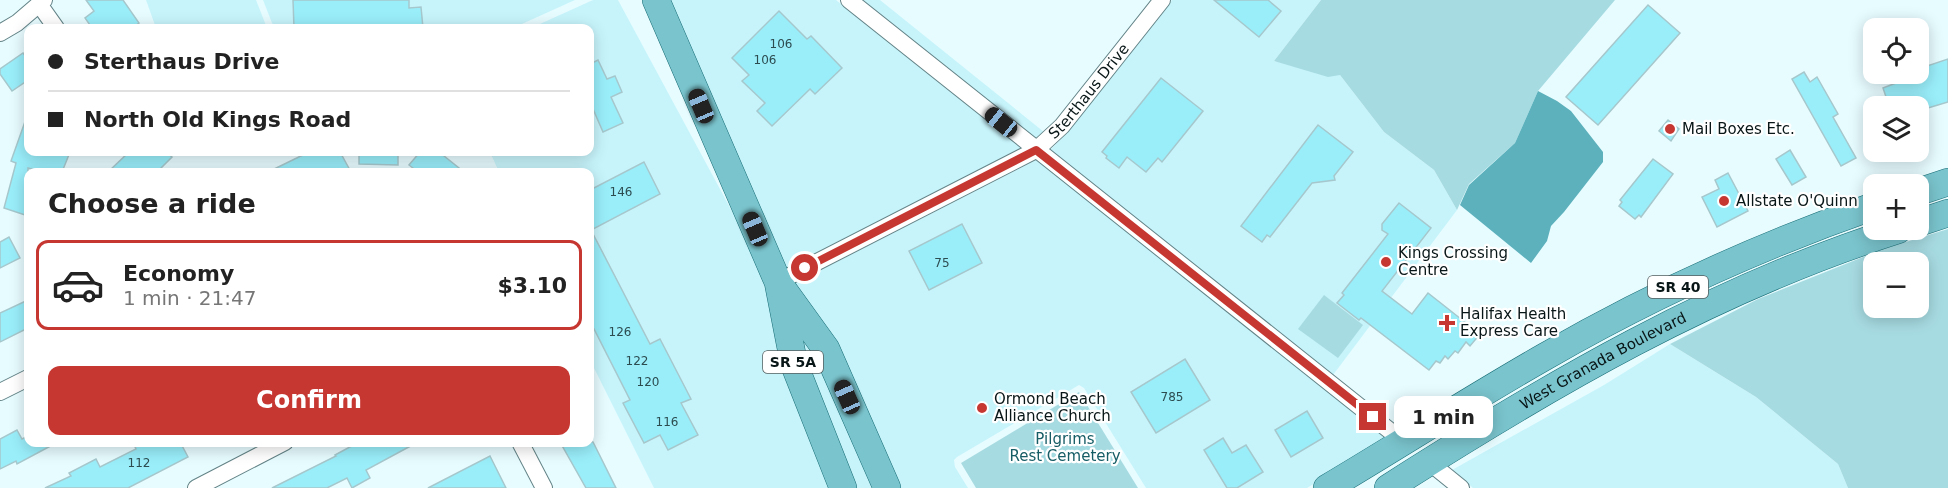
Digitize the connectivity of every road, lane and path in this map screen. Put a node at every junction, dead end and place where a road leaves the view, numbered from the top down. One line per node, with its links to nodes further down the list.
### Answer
1 (656, 0): 16 (main road, SR 5A)
2 (849, 0): 7 (street)
3 (1162, 0): 7 (street, Sterthaus Drive)
4 (41, 2): 5 (street); 6 (street)
5 (54, 24)
6 (0, 33)
7 (1036, 150): 16 (street, Sterthaus Drive); 22 (street)
8 (1948, 182): 9 (main road)
9 (1929, 188)
10 (1863, 210): 15 (main road, West Granada Boulevard / SR 40)
11 (1863, 212): 17 (main road)
12 (1948, 213): 13 (main road)
13 (1929, 219)
14 (1870, 240): 17 (main road, West Granada Boulevard / SR 40)
15 (1705, 274): 19 (main road); 21 (main road, West Granada Boulevard / SR 40)
16 (777, 282): 28 (main road, SR 5A); 29 (main road, SR 5A)
17 (1722, 299): 19 (main road, West Granada Boulevard / SR 40)
18 (24, 380): 20 (street)
19 (1564, 380): 25 (main road, West Granada Boulevard / SR 40)
20 (0, 392)
21 (1462, 407): 22 (main road, West Granada Boulevard / SR 40); 25 (main road)
22 (1404, 442): 30 (main road, West Granada Boulevard / SR 40); 31 (main road)
23 (275, 447): 26 (street)
24 (523, 447): 27 (street)
25 (1429, 462): 32 (main road, West Granada Boulevard / SR 40); 33 (street)
26 (196, 488)
27 (544, 488)
28 (843, 488)
29 (887, 488)
30 (1328, 488)
31 (1379, 488)
32 (1388, 488)
33 (1461, 488)

